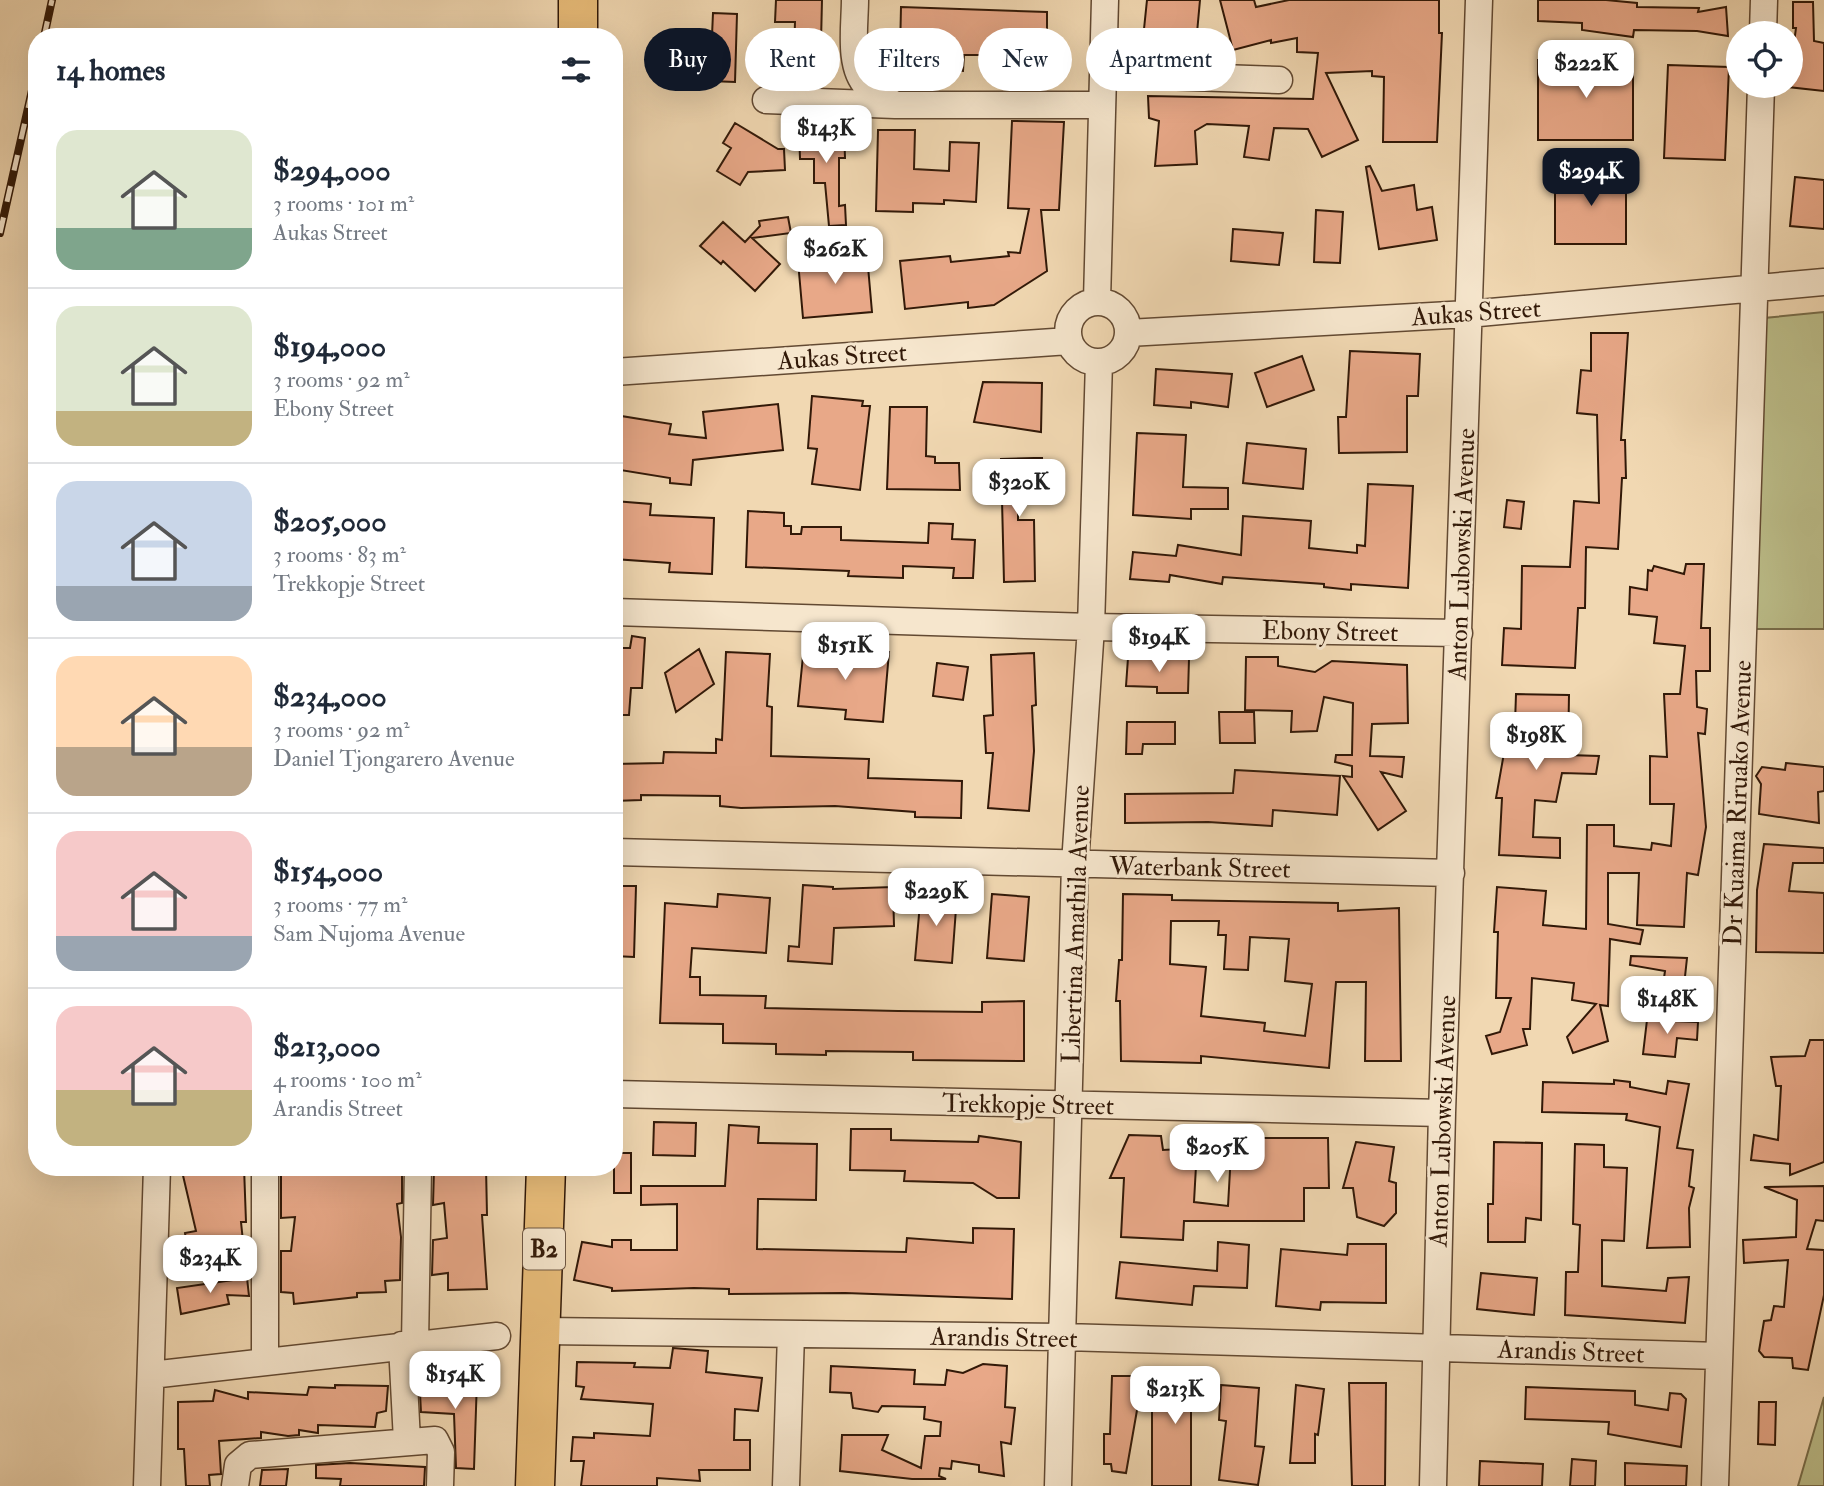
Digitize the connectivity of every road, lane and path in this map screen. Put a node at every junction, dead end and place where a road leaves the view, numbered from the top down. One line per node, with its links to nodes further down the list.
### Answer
1 (578, 0): 7 (highway)
2 (855, 0): 14 (street)
3 (1105, 0): 8 (street)
4 (1479, 0): 19 (street, Anton Lubowski Avenue)
5 (1764, 0): 6 (street)
6 (1763, 21)
7 (578, 28)
8 (1104, 28)
9 (1236, 79): 10 (street)
10 (1279, 80)
11 (1102, 91): 15 (street)
12 (1761, 98): 17 (street, Dr Kuaima Riruako Avenue)
13 (766, 100): 14 (street)
14 (895, 105): 15 (street)
15 (1102, 105): 18 (street)
16 (1824, 282): 17 (street, Aukas Street)
17 (1754, 287): 19 (street, Aukas Street); 43 (street, Dr Kuaima Riruako Avenue)
18 (1097, 301): 20 (street); 21 (street)
19 (1468, 314): 20 (street, Aukas Street); 26 (street, Anton Lubowski Avenue)
20 (1128, 333): 22 (street)
21 (1069, 341): 22 (street); 23 (street, Aukas Street)
22 (1100, 362): 25 (street, Libertina Amathila Avenue)
23 (623, 371)
24 (623, 612): 25 (street, Ebony Street)
25 (1091, 627): 26 (street, Ebony Street); 28 (street, Libertina Amathila Avenue)
26 (1459, 633): 29 (street, Anton Lubowski Avenue)
27 (623, 852): 28 (street, Waterbank Street)
28 (1075, 864): 29 (street, Waterbank Street); 31 (street, Libertina Amathila Avenue)
29 (1451, 873): 32 (street, Anton Lubowski Avenue)
30 (623, 1094): 31 (street, Trekkopje Street)
31 (1068, 1105): 32 (street, Trekkopje Street); 40 (street, Libertina Amathila Avenue)
32 (1441, 1113): 42 (street, Anton Lubowski Avenue)
33 (157, 1176): 45 (street)
34 (265, 1176): 44 (street)
35 (417, 1176): 41 (street)
36 (545, 1176): 37 (highway, B2)
37 (542, 1331): 38 (street, Arandis Street); 50 (highway, B2)
38 (791, 1334): 40 (street, Arandis Street); 51 (street)
39 (497, 1336): 41 (street)
40 (1064, 1337): 42 (street, Arandis Street); 52 (street, Libertina Amathila Avenue)
41 (408, 1344): 44 (street); 46 (street)
42 (1435, 1347): 43 (street, Arandis Street); 53 (street, Anton Lubowski Avenue)
43 (1719, 1356): 54 (street, Dr Kuaima Riruako Avenue)
44 (265, 1360): 45 (street)
45 (151, 1375): 47 (street)
46 (407, 1441): 48 (street); 49 (street)
47 (147, 1486)
48 (235, 1486)
49 (440, 1486)
50 (536, 1486)
51 (786, 1486)
52 (1058, 1486)
53 (1433, 1486)
54 (1715, 1486)

